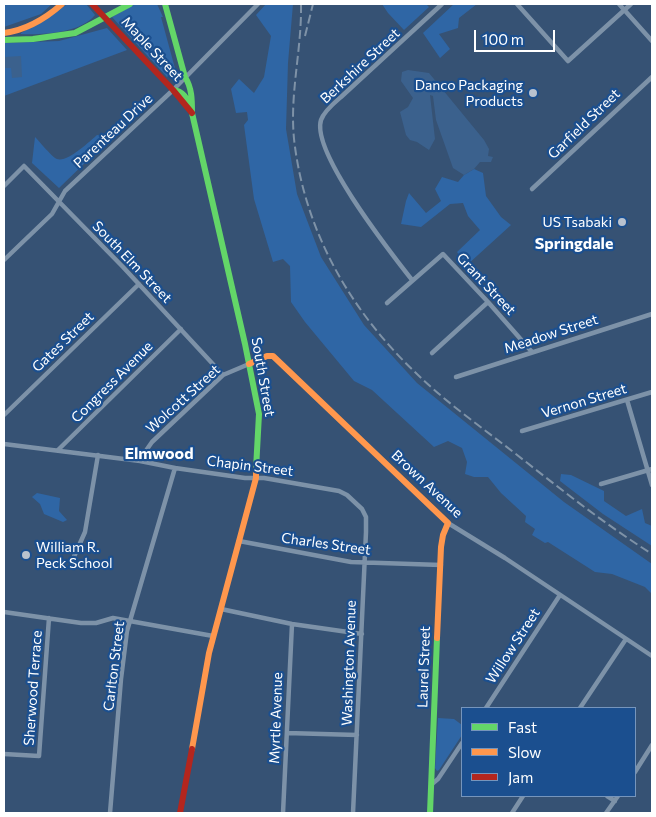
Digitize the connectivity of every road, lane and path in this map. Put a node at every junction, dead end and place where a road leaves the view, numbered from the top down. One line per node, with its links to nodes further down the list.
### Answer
1 (62, 4): 12 (main road)
2 (92, 4): 11 (main road, Maple Street)
3 (130, 4): 11 (main road)
4 (165, 4): 15 (main road, South Street)
5 (258, 4): 15 (street)
6 (442, 4): 23 (street, Berkshire Street)
7 (517, 4): 10 (street)
8 (618, 4): 10 (street)
9 (631, 4): 10 (street)
10 (624, 10): 14 (street)
11 (104, 17): 13 (main road); 17 (main road, Maple Street)
12 (4, 33)
13 (4, 40)
14 (652, 41)
15 (186, 77): 17 (street, Parenteau Drive); 18 (main road, South Street)
16 (652, 77): 20 (street, Garfield Street)
17 (173, 90): 18 (main road, Maple Street); 21 (street, Parenteau Drive)
18 (192, 113): 31 (main road, South Street)
19 (4, 186): 21 (street, South Elm Street)
20 (532, 189)
21 (59, 203): 22 (street, Parenteau Drive); 24 (street, South Elm Street)
22 (4, 260)
23 (412, 280): 25 (street, Grant Street); 26 (street)
24 (139, 284): 28 (street, South Elm Street); 36 (street, Gates Street)
25 (488, 302): 29 (street, Grant Street); 30 (street)
26 (387, 303)
27 (652, 314): 29 (street, Meadow Street)
28 (181, 329): 32 (street, South Elm Street); 39 (street, Congress Avenue)
29 (532, 352): 33 (street, Meadow Street)
30 (432, 353)
31 (249, 364): 32 (street, Wolcott Street); 44 (main road, South Street); 48 (main road, Brown Avenue)
32 (223, 375): 41 (street, Wolcott Street)
33 (456, 377)
34 (652, 392): 35 (street, Vernon Street)
35 (627, 400): 37 (street, Vernon Street); 43 (street)
36 (4, 415)
37 (522, 432)
38 (4, 444): 39 (street, Chapin Street)
39 (58, 450): 40 (street, Chapin Street)
40 (98, 455): 41 (street, Chapin Street); 50 (street)
41 (142, 461): 42 (street, Chapin Street)
42 (175, 468): 44 (street, Chapin Street); 57 (street, Carlton Street)
43 (650, 470): 45 (street); 46 (street)
44 (256, 478): 47 (street, Chapin Street); 49 (main road, South Street)
45 (601, 484)
46 (652, 485)
47 (365, 514): 51 (street, Washington Avenue)
48 (448, 523): 52 (main road, Laurel Street); 53 (street, Brown Avenue)
49 (239, 541): 51 (street, Charles Street); 54 (main road, South Street)
50 (72, 559)
51 (364, 563): 52 (street, Charles Street); 59 (street, Washington Avenue)
52 (441, 565): 71 (main road, Laurel Street)
53 (560, 595): 61 (street, Brown Avenue); 63 (street, Willow Street)
54 (221, 609): 58 (street); 60 (main road, South Street)
55 (4, 612): 56 (street)
56 (49, 618): 57 (street); 69 (street, Sherwood Terrace)
57 (130, 621): 60 (street); 76 (street, Carlton Street)
58 (292, 624): 59 (street); 65 (street, Myrtle Avenue)
59 (362, 634): 66 (street, Washington Avenue)
60 (214, 636): 77 (main road, South Street)
61 (626, 639): 62 (street, Brown Avenue); 64 (street)
62 (652, 656)
63 (487, 707)
64 (581, 707)
65 (286, 733): 66 (street); 78 (street, Myrtle Avenue)
66 (357, 735): 79 (street, Washington Avenue)
67 (461, 745): 71 (street)
68 (652, 745): 70 (street)
69 (4, 754)
70 (636, 770)
71 (432, 784): 80 (main road, Laurel Street)
72 (522, 797): 81 (street)
73 (609, 797): 75 (street)
74 (617, 797): 75 (street)
75 (615, 801): 82 (street)
76 (110, 813)
77 (180, 813)
78 (283, 813)
79 (353, 813)
80 (430, 813)
81 (512, 813)
82 (606, 813)

